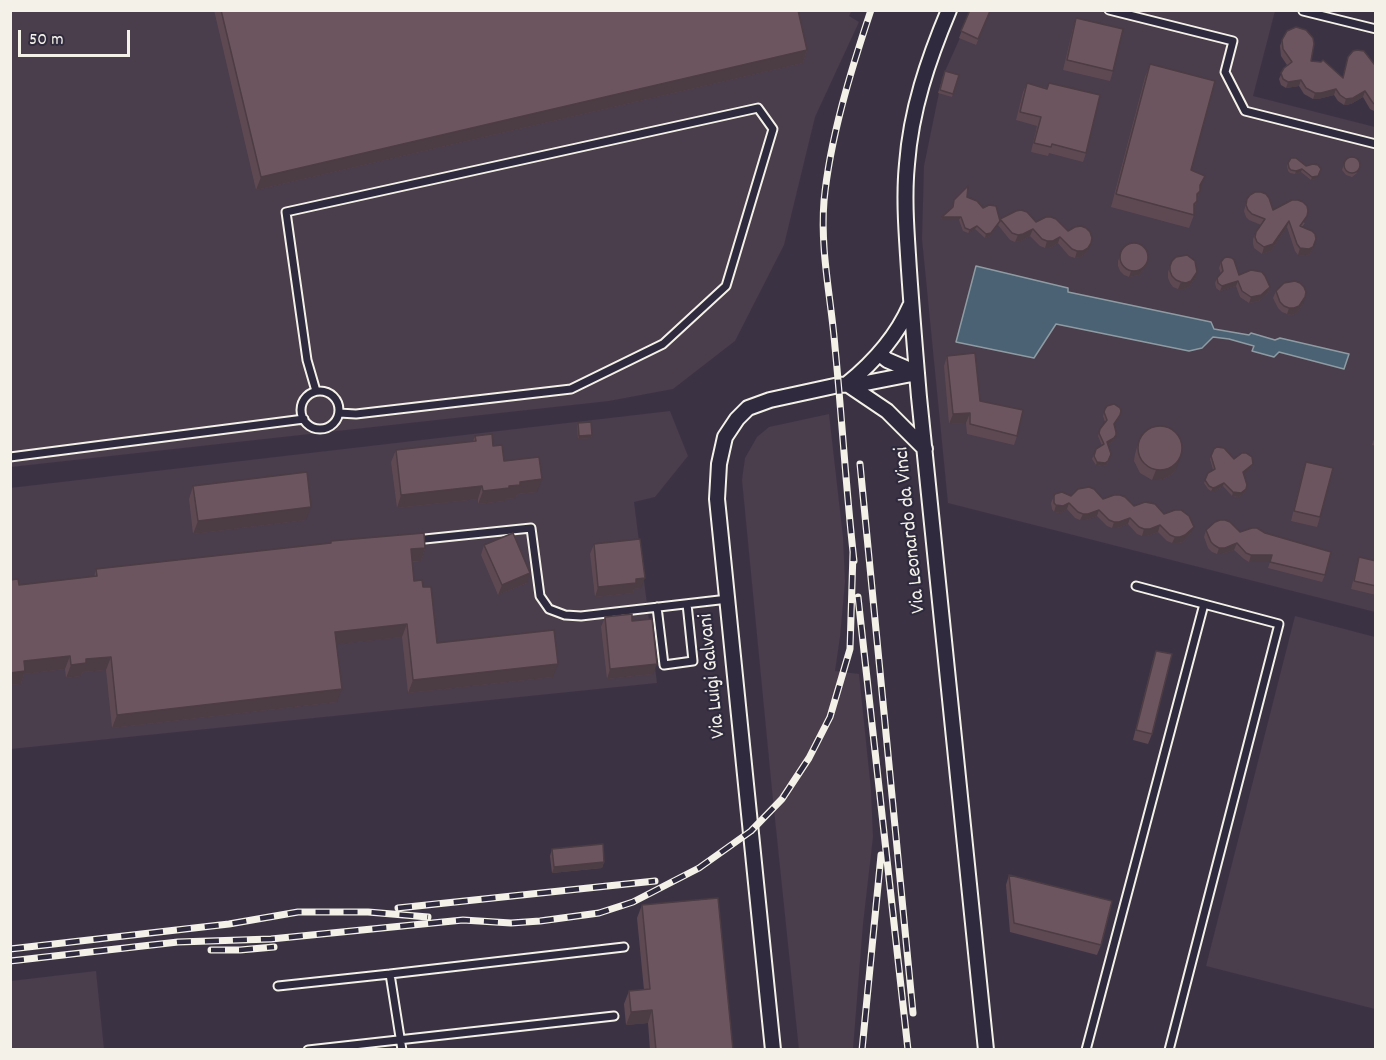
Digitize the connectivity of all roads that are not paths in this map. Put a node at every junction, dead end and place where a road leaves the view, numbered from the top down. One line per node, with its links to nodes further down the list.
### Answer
1 (949, 10): 6 (street, Via Leonardo da Vinci)
2 (1109, 10): 5 (lane)
3 (1303, 11): 4 (lane)
4 (1376, 29)
5 (1376, 144)
6 (911, 304): 7 (street); 8 (street, Via Leonardo da Vinci)
7 (880, 354): 8 (street); 9 (street)
8 (917, 373): 9 (street, Via Luigi Galvani); 13 (street, Via Leonardo da Vinci)
9 (847, 384): 13 (street); 17 (street, Via Luigi Galvani)
10 (316, 392): 11 (lane); 11 (lane); 12 (lane)
11 (339, 413): 12 (lane)
12 (304, 419): 14 (lane)
13 (925, 449): 29 (street, Via Leonardo da Vinci)
14 (10, 457)
15 (411, 540): 20 (lane)
16 (1136, 586): 19 (lane)
17 (728, 599): 18 (lane); 28 (street, Via Luigi Galvani)
18 (687, 604): 20 (lane); 20 (lane)
19 (1204, 604): 30 (lane); 31 (lane)
20 (657, 607)
21 (624, 947): 22 (lane)
22 (390, 975): 23 (lane); 25 (lane)
23 (278, 986)
24 (614, 1016): 25 (lane)
25 (400, 1040): 26 (lane); 27 (lane)
26 (308, 1050)
27 (402, 1050)
28 (773, 1050)
29 (986, 1050)
30 (1086, 1050)
31 (1169, 1050)

